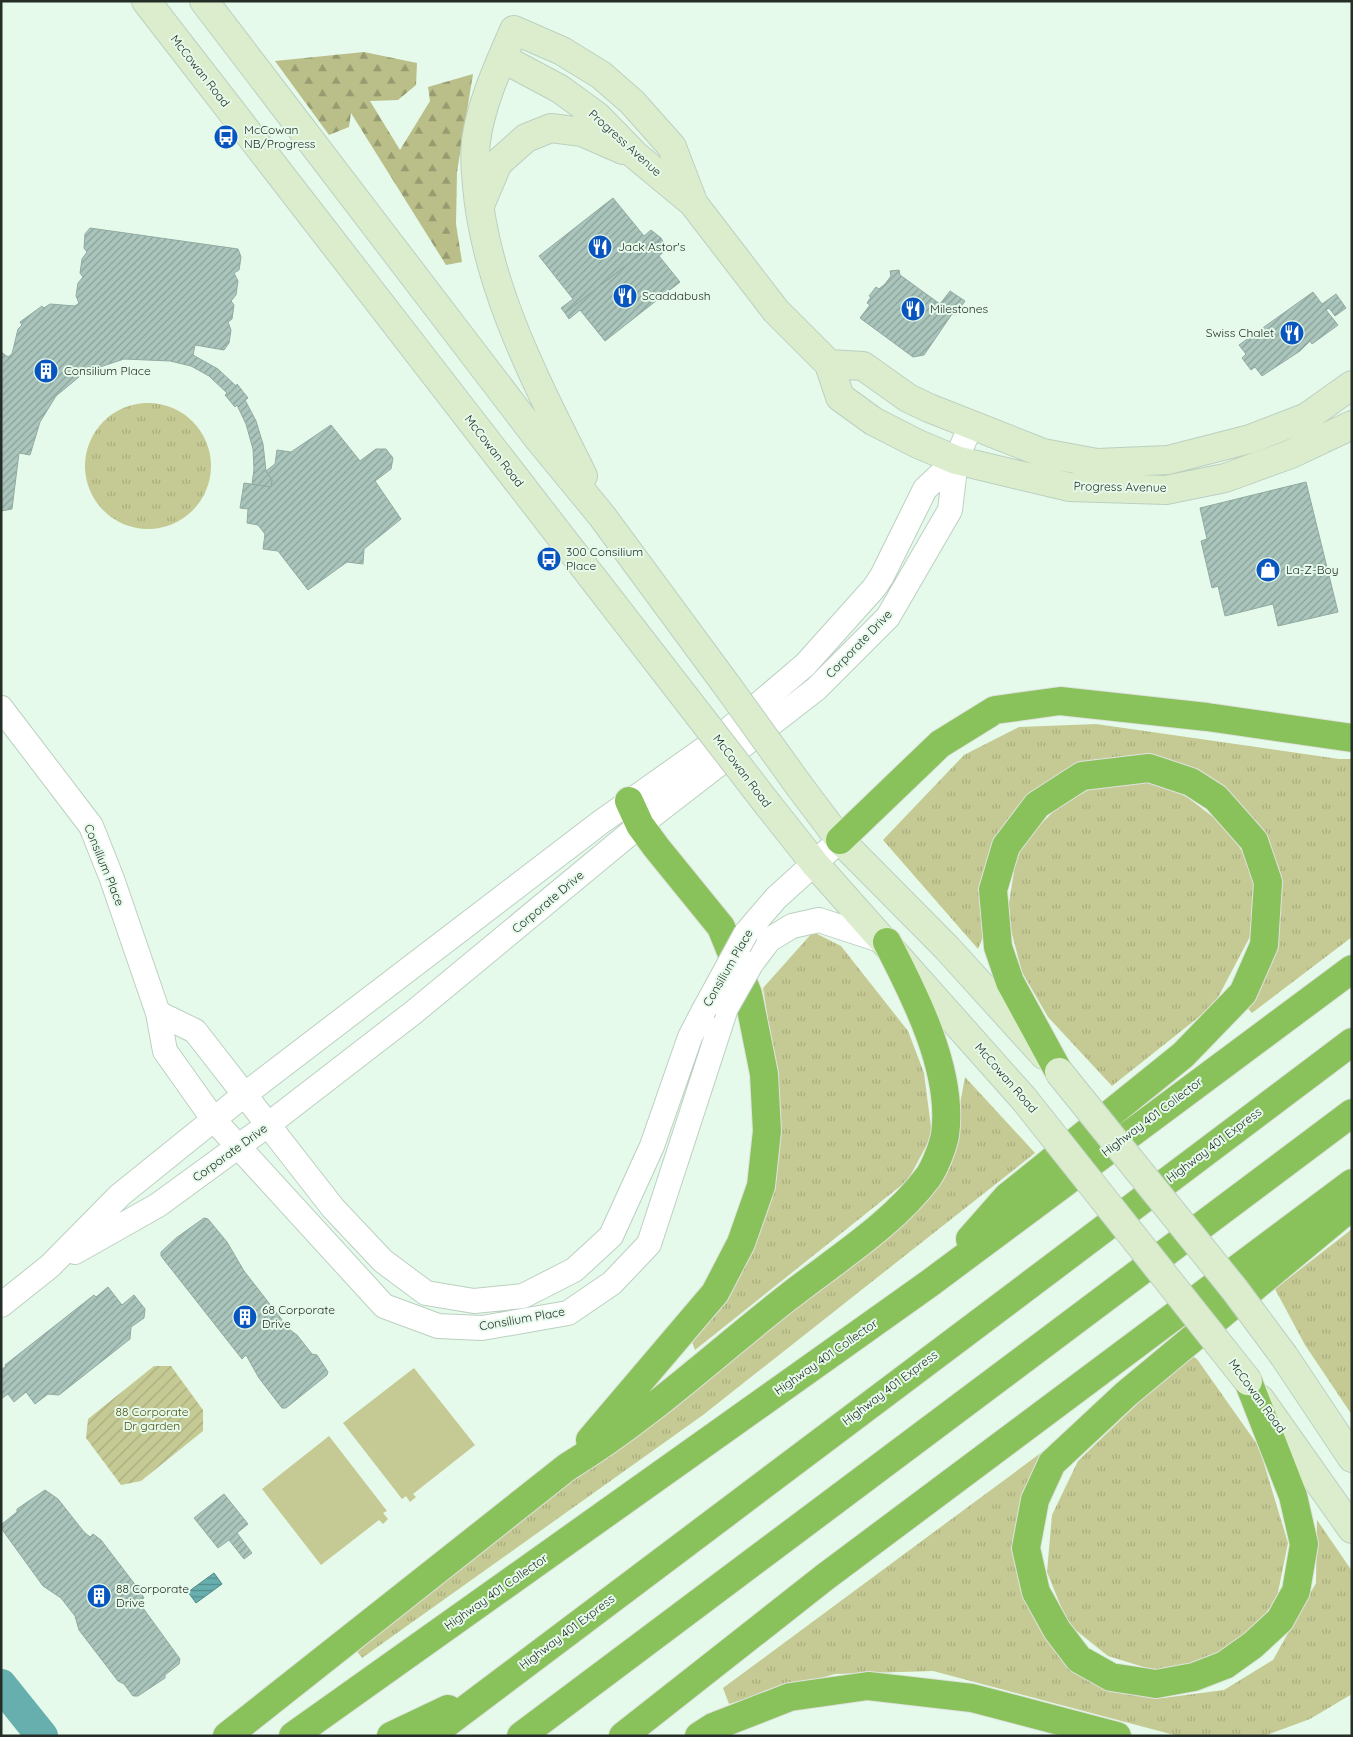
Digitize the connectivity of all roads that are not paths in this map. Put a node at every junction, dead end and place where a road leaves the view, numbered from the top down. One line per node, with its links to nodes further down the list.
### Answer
1 (146, 1): 17 (main road, McCowan Road, bridge)
2 (204, 1): 12 (main road)
3 (502, 58): 4 (main road, Progress Avenue); 5 (main road, Progress Avenue); 6 (main road)
4 (635, 155): 5 (main road, Progress Avenue); 6 (main road)
5 (693, 203): 7 (main road, Progress Avenue)
6 (479, 210): 12 (main road)
7 (829, 364): 10 (main road, Progress Avenue); 11 (main road, Progress Avenue)
8 (1352, 385): 10 (main road, Progress Avenue)
9 (1352, 424): 11 (main road, Progress Avenue)
10 (971, 425): 11 (street, Corporate Drive)
11 (956, 460): 15 (street, Corporate Drive); 15 (street, Corporate Drive)
12 (602, 516): 16 (main road, bridge)
13 (1, 708): 22 (street, Consilium Place)
14 (1352, 738): 16 (highway)
15 (635, 813): 19 (street, Corporate Drive); 21 (street, Corporate Drive); 37 (highway)
16 (840, 840): 17 (street, Consilium Place); 24 (main road)
17 (815, 864): 18 (main road, McCowan Road); 28 (street, Consilium Place, bridge)
18 (887, 942): 29 (street, Consilium Place, bridge); 35 (main road, McCowan Road, bridge); 37 (highway)
19 (435, 948): 21 (street); 25 (street, Corporate Drive)
20 (1352, 969): 33 (highway, Highway 401 Collector)
21 (457, 977): 28 (street, Corporate Drive)
22 (158, 1013): 25 (street, Consilium Place); 27 (street, Consilium Place)
23 (1352, 1042): 39 (highway, Highway 401 Express)
24 (1059, 1072): 33 (highway); 36 (main road, bridge)
25 (244, 1095): 27 (street, Corporate Drive); 28 (street, Consilium Place)
26 (1352, 1113): 44 (highway)
27 (214, 1120): 29 (street, Consilium Place); 32 (street, Corporate Drive)
28 (269, 1124): 29 (street, Corporate Drive)
29 (240, 1146): 32 (street, Corporate Drive)
30 (1352, 1183): 45 (highway)
31 (1352, 1206): 35 (highway)
32 (50, 1266): 34 (street, Corporate Drive)
33 (930, 1283): 41 (highway, Highway 401 Collector)
34 (1, 1305)
35 (1248, 1381): 38 (main road, McCowan Road)
36 (1352, 1458)
37 (567, 1467): 40 (highway)
38 (1352, 1529)
39 (490, 1690): 42 (highway); 43 (highway, Highway 401 Express)
40 (227, 1736)
41 (293, 1736)
42 (391, 1736)
43 (430, 1736)
44 (521, 1736)
45 (623, 1736)
46 (700, 1736): 47 (highway)
47 (1117, 1736)

